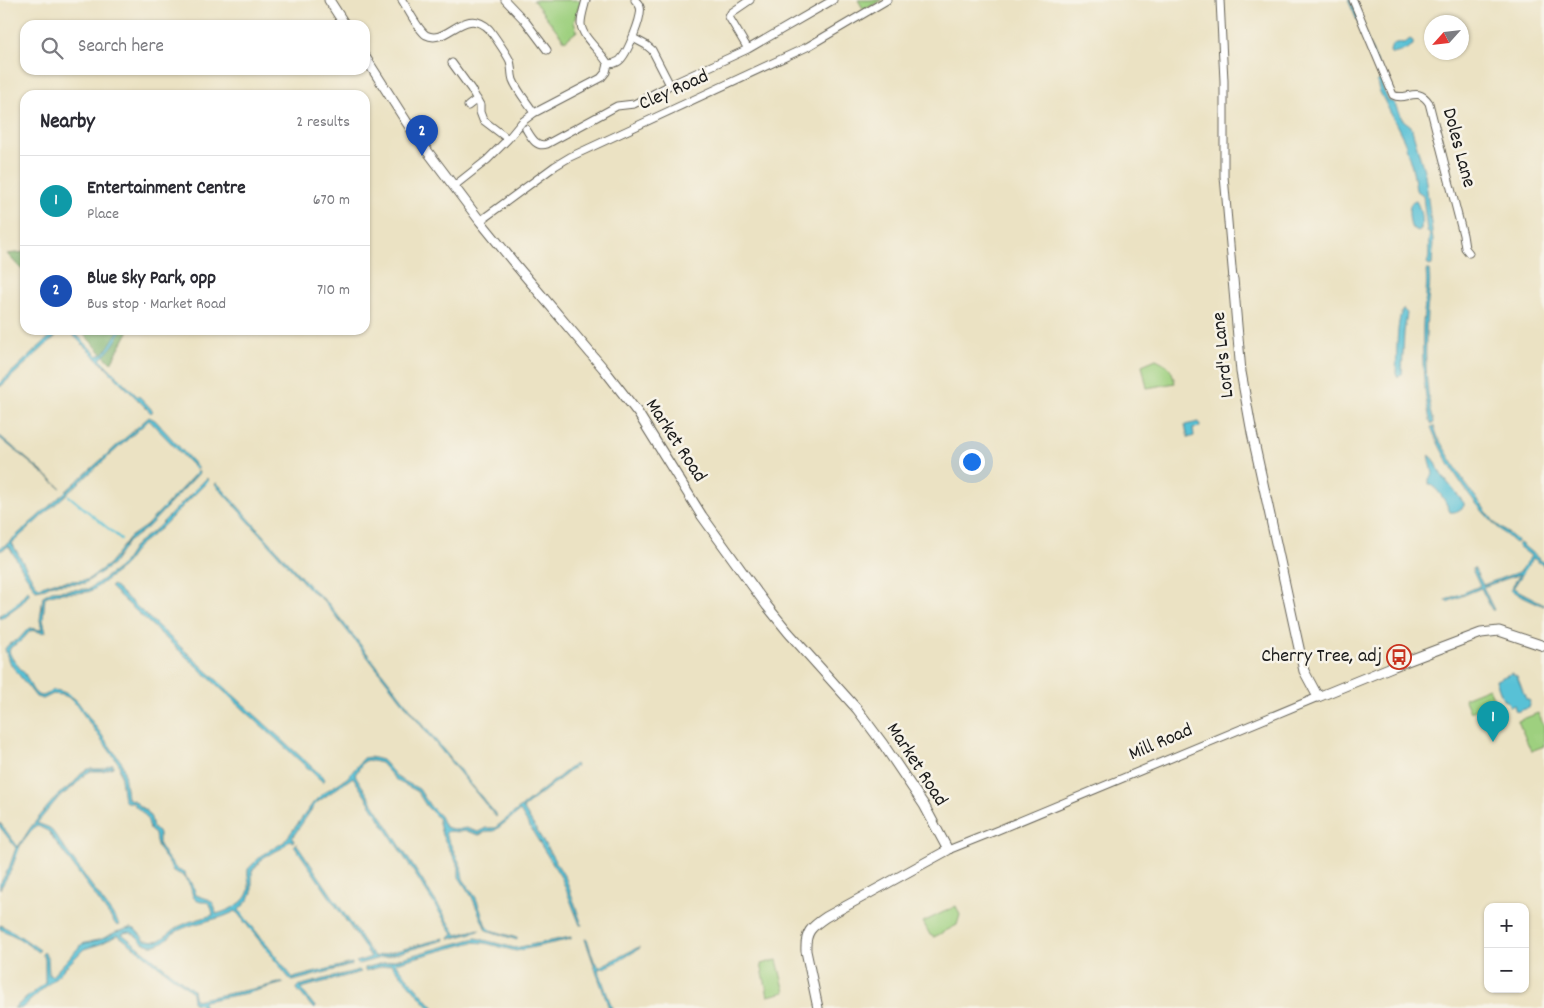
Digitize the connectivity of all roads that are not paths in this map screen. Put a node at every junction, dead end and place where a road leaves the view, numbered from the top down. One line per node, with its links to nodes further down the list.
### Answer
1 (329, 0): 11 (street)
2 (402, 0): 21 (street)
3 (505, 0): 13 (street)
4 (586, 0): 16 (street)
5 (635, 0): 12 (street)
6 (750, 0): 14 (street)
7 (833, 0): 14 (street)
8 (887, 0): 25 (street, Cley Road)
9 (1220, 0): 27 (street, Lord's Lane)
10 (1353, 0): 26 (street, Doles Lane)
11 (342, 20)
12 (633, 38): 16 (street); 18 (street)
13 (547, 50)
14 (748, 50): 18 (street)
15 (452, 63): 19 (street)
16 (608, 64): 21 (street)
17 (370, 65): 24 (street, Market Road)
18 (670, 85): 22 (street)
19 (477, 100): 20 (street); 23 (street)
20 (468, 106)
21 (534, 113): 23 (street)
22 (526, 128)
23 (508, 139): 24 (street)
24 (454, 186): 25 (street, Market Road)
25 (480, 221): 30 (street, Market Road)
26 (1469, 253)
27 (1233, 279): 29 (street, Lord's Lane)
28 (1544, 646): 29 (street, Mill Road)
29 (1318, 697): 30 (street, Mill Road)
30 (948, 850): 31 (street, Mill Road)
31 (818, 1008)

